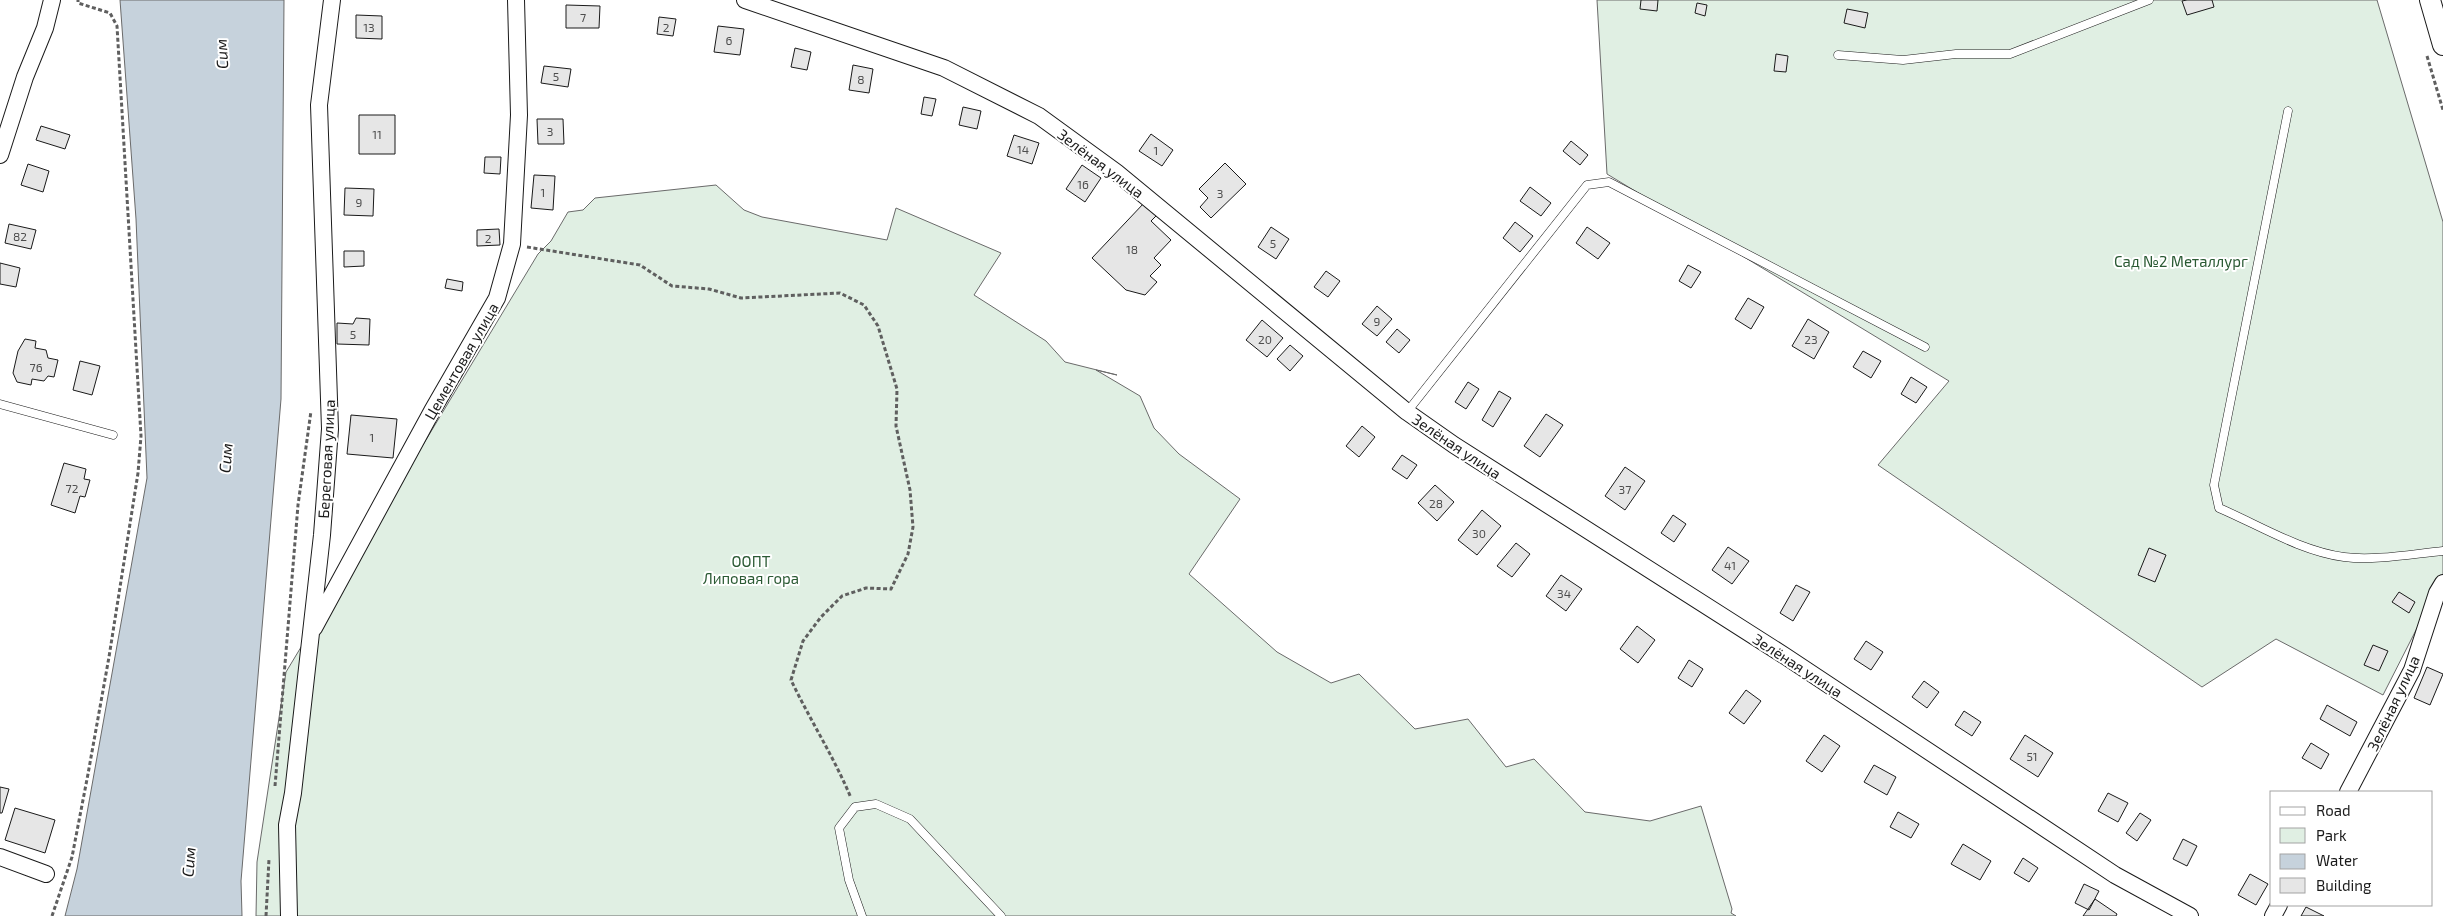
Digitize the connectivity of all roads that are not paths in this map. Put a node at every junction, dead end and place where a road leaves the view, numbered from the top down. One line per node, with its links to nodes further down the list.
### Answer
1 (52, 0): 10 (street)
2 (332, 0): 17 (street, Береговая улица)
3 (516, 0): 17 (street, Цементовая улица)
4 (745, 0): 13 (street, Зелёная улица)
5 (2149, 0): 8 (lane)
6 (2430, 0): 7 (street)
7 (2443, 45)
8 (1838, 55)
9 (2288, 111): 15 (lane)
10 (0, 155)
11 (1925, 347): 13 (lane, Зелёная улица)
12 (0, 404): 14 (lane)
13 (1407, 412): 24 (street, Зелёная улица)
14 (114, 435)
15 (2443, 551)
16 (2443, 584): 18 (street, Зелёная улица)
17 (310, 636): 21 (street, Береговая улица)
18 (2349, 791)
19 (0, 857): 20 (street)
20 (46, 874)
21 (289, 916)
22 (862, 916): 23 (lane)
23 (1001, 916)
24 (2190, 916)

